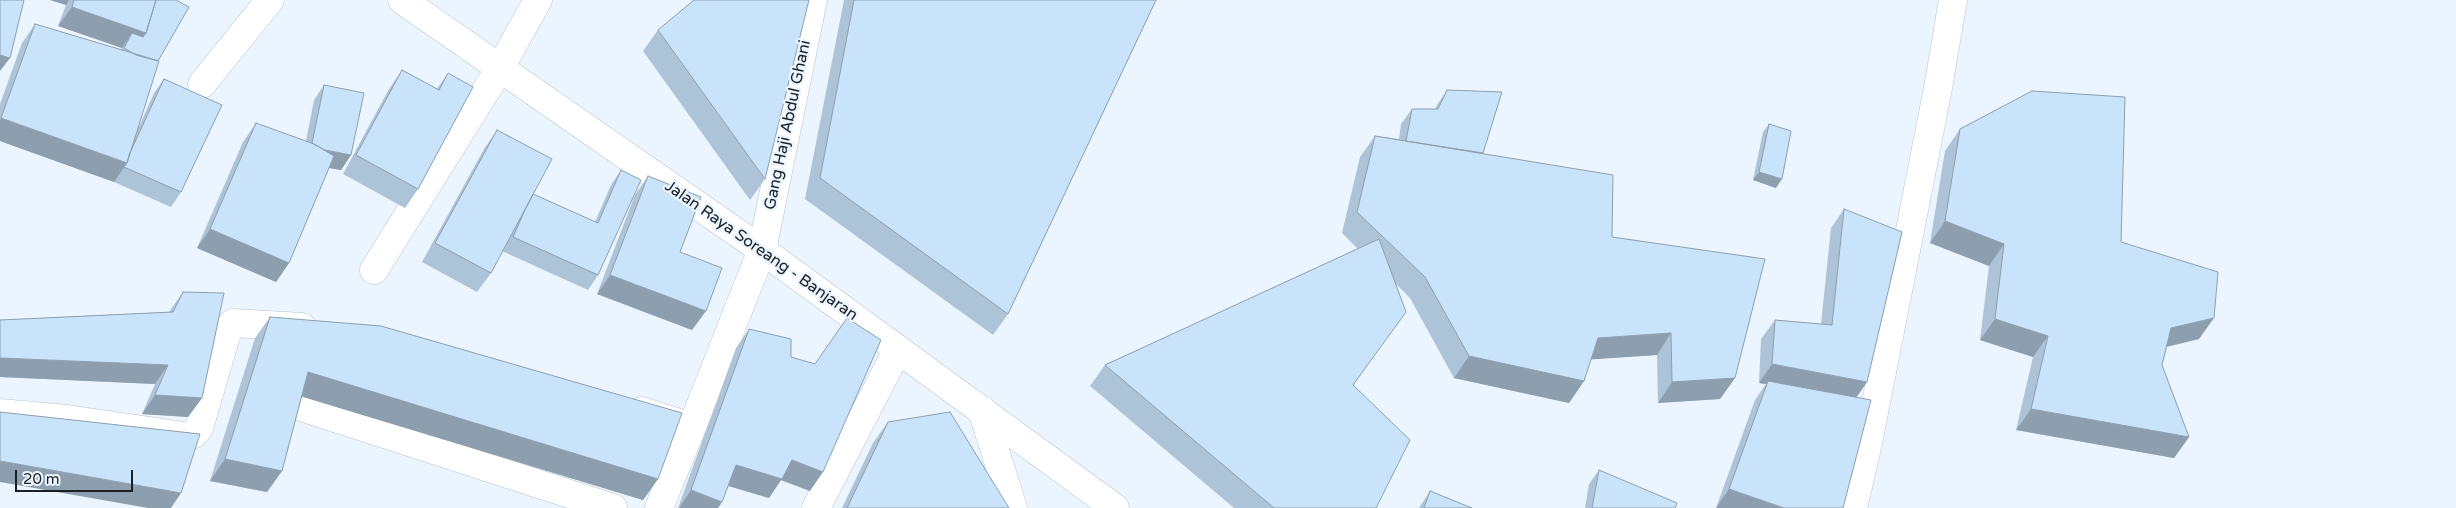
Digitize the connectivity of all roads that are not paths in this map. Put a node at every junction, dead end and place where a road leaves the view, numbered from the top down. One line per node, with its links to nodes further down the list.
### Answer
1 (270, 0): 7 (street)
2 (402, 0): 6 (street, Jalan Raya Soreang - Banjaran)
3 (538, 0): 6 (street)
4 (813, 0): 8 (street, Gang Haji Abdul Ghani)
5 (1953, 0): 22 (street)
6 (500, 68): 8 (street, Jalan Raya Soreang - Banjaran); 9 (street)
7 (202, 84)
8 (762, 250): 11 (street, Jalan Raya Soreang - Banjaran); 16 (street, Gang Haji Abdul Ghani)
9 (374, 270)
10 (331, 329): 15 (street)
11 (898, 349): 14 (street, Jalan Raya Soreang - Banjaran); 19 (street)
12 (618, 404): 16 (street)
13 (304, 408): 17 (street)
14 (982, 410): 20 (street); 21 (street, Jalan Raya Soreang - Banjaran)
15 (0, 413)
16 (692, 427): 18 (street, Gang Haji Abdul Ghani)
17 (613, 508)
18 (659, 508)
19 (816, 508)
20 (1013, 508)
21 (1116, 508)
22 (1853, 508)

